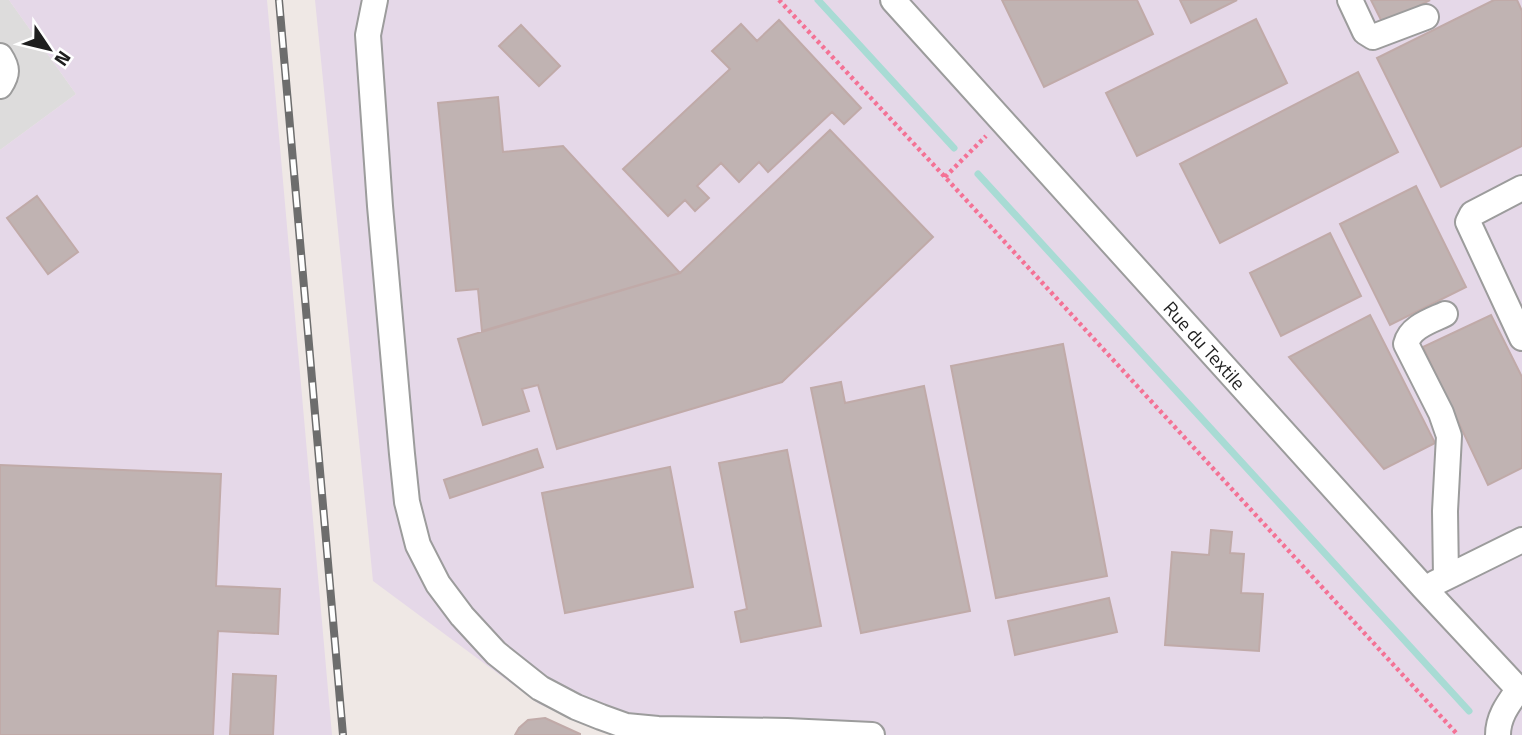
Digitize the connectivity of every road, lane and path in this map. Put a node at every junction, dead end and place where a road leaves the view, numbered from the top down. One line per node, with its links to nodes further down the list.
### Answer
1 (375, 0): 17 (street)
2 (779, 0): 9 (path)
3 (893, 0): 8 (street, Rue du Textile)
4 (1350, 0): 5 (street)
5 (1426, 17)
6 (0, 56): 7 (street)
7 (0, 86)
8 (1002, 121): 9 (path); 15 (street, Rue du Textile)
9 (945, 177): 19 (path)
10 (1522, 188): 11 (street)
11 (1513, 296): 13 (street)
12 (1445, 314): 15 (street)
13 (1522, 338)
14 (1522, 540): 15 (street)
15 (1435, 583): 16 (street, Rue du Textile)
16 (1520, 691): 20 (street)
17 (656, 732): 18 (street)
18 (872, 735)
19 (1458, 735)
20 (1498, 735)

